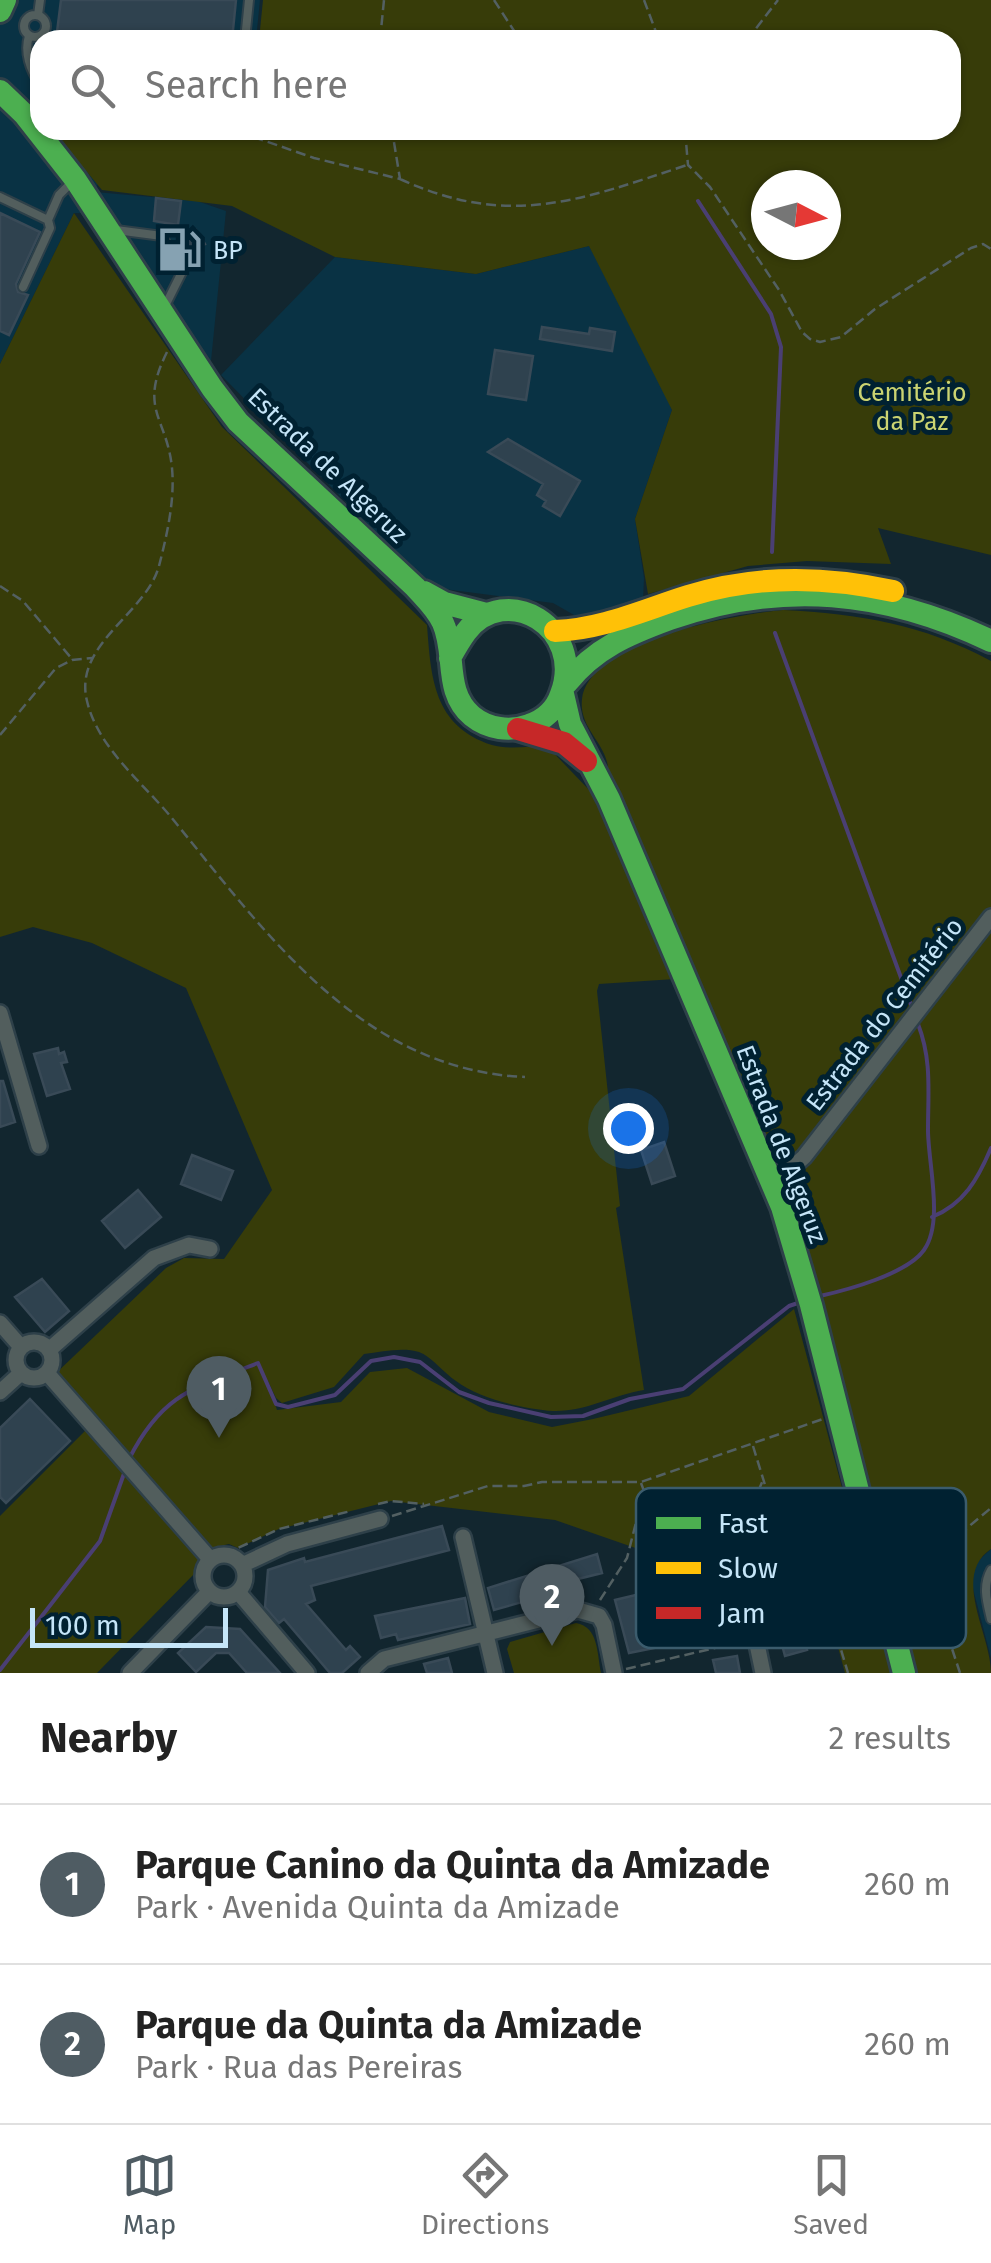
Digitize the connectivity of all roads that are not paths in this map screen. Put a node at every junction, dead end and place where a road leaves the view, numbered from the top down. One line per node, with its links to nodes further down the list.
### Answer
1 (5, 0): 4 (main road)
2 (40, 0): 5 (lane)
3 (250, 0): 7 (lane)
4 (0, 11)
5 (38, 15): 6 (lane); 8 (lane)
6 (45, 30)
7 (246, 30)
8 (29, 36): 9 (lane)
9 (30, 64)
10 (0, 90): 11 (main road, Estrada de Algeruz)
11 (21, 115)
12 (38, 140): 14 (main road, Estrada de Algeruz)
13 (42, 140): 17 (main road, Estrada de Algeruz)
14 (68, 185): 16 (lane); 17 (main road, Estrada de Algeruz)
15 (0, 197): 16 (lane)
16 (48, 220): 18 (lane)
17 (108, 228): 19 (main road, Estrada de Algeruz); 19 (lane)
18 (23, 287)
19 (163, 310): 20 (main road, Estrada de Algeruz)
20 (416, 586): 21 (main road, Estrada de Algeruz); 25 (main road, Estrada de Algeruz)
21 (486, 614): 23 (main road, Estrada de Algeruz); 25 (main road)
22 (991, 624): 23 (main road)
23 (555, 631): 26 (main road, Estrada de Algeruz)
24 (991, 641): 26 (main road)
25 (450, 658): 27 (main road, Estrada de Algeruz)
26 (565, 688): 27 (main road); 28 (main road, Estrada de Algeruz)
27 (518, 728): 28 (main road, Estrada de Algeruz)
28 (592, 767): 32 (main road, Estrada de Algeruz)
29 (991, 917): 32 (street, Estrada do Cemitério)
30 (0, 1013): 31 (street)
31 (38, 1146)
32 (771, 1178): 40 (main road, Estrada de Algeruz)
33 (210, 1249): 36 (street)
34 (0, 1323): 35 (street)
35 (21, 1347): 36 (street); 37 (street)
36 (49, 1350): 38 (street)
37 (21, 1373): 38 (street); 39 (street)
38 (47, 1373): 43 (street)
39 (0, 1392)
40 (857, 1488)
41 (380, 1520): 44 (street)
42 (462, 1538): 49 (street)
43 (210, 1560): 44 (street); 46 (street)
44 (242, 1565): 47 (street)
45 (991, 1570): 48 (lane)
46 (210, 1592): 47 (street); 53 (street)
47 (238, 1592): 54 (street)
48 (991, 1619)
49 (483, 1633): 52 (street); 55 (street); 56 (street)
50 (758, 1648): 57 (street)
51 (898, 1648): 58 (main road, Estrada de Algeruz)
52 (614, 1672)
53 (130, 1673)
54 (307, 1673)
55 (368, 1673)
56 (495, 1673)
57 (763, 1673)
58 (904, 1673)

